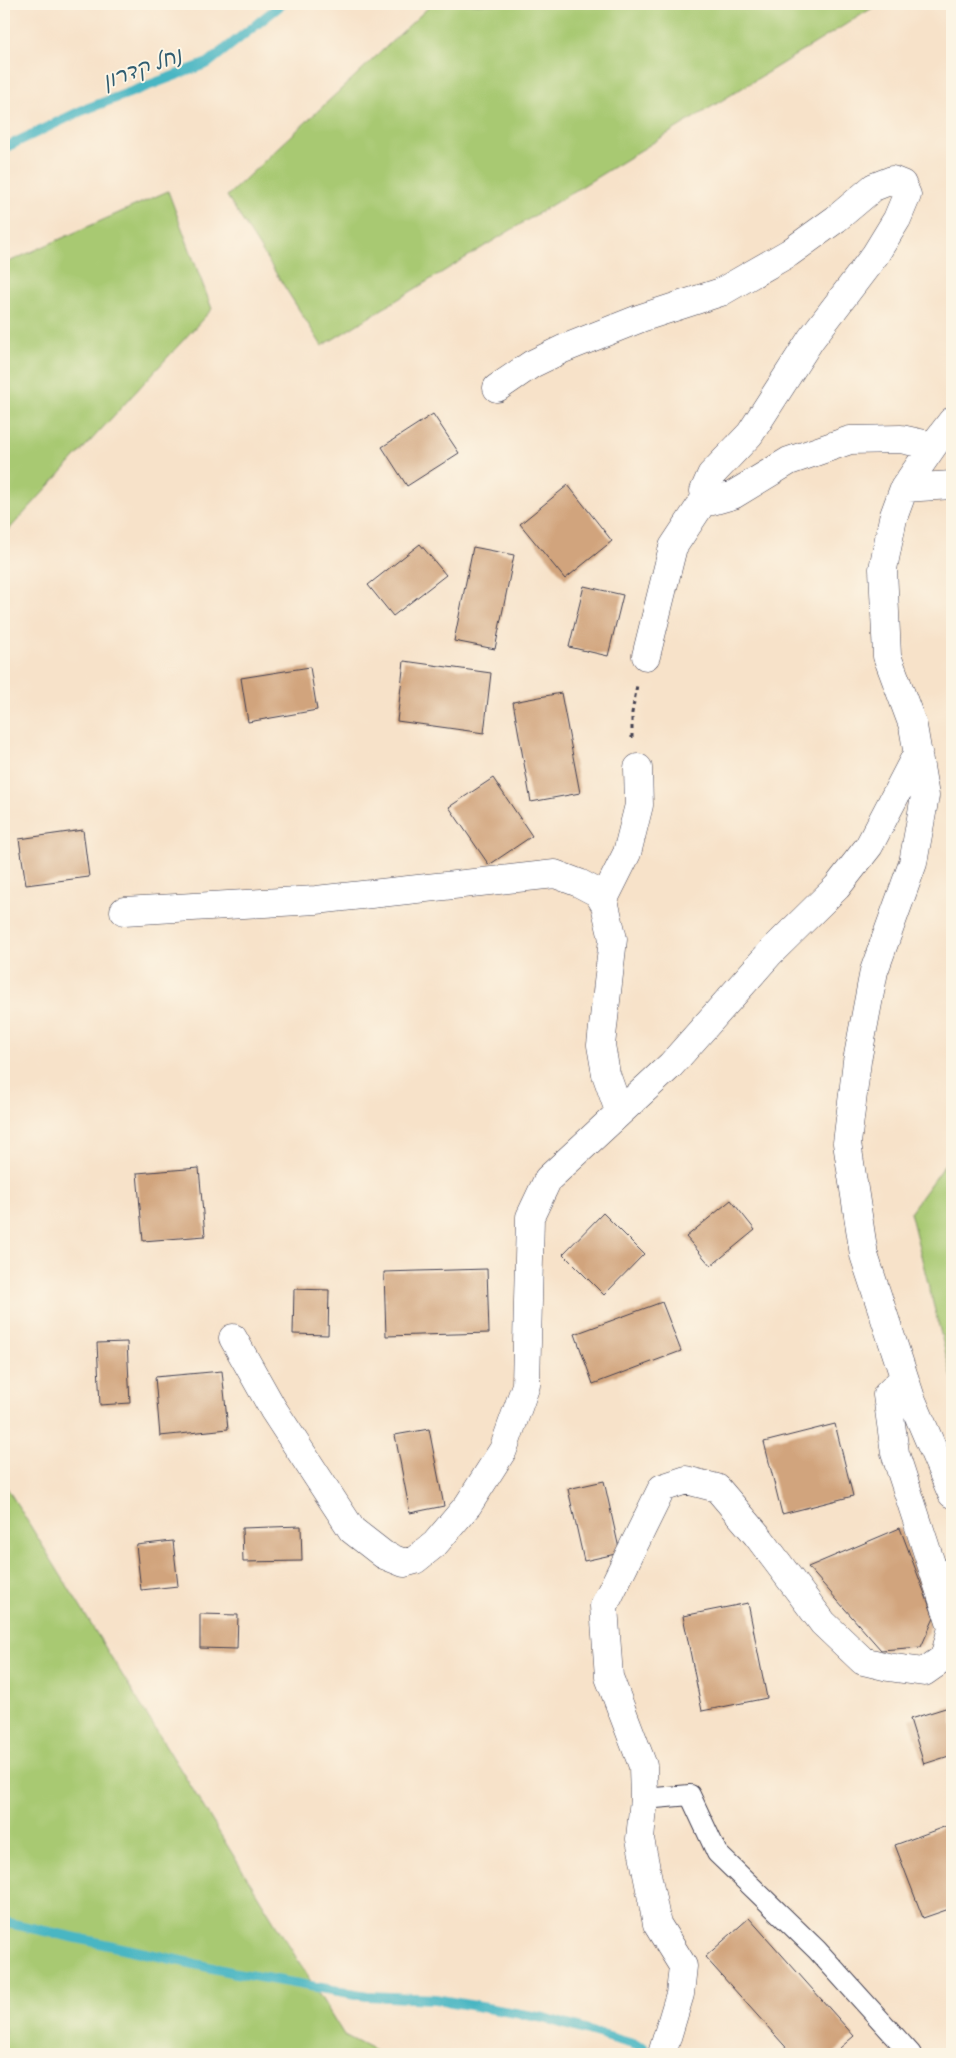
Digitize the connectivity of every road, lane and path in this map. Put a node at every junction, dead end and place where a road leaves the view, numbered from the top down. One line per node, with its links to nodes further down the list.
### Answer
1 (497, 388): 6 (street)
2 (952, 421): 3 (street)
3 (933, 446): 5 (street); 6 (street)
4 (952, 485): 5 (street)
5 (904, 488): 8 (street)
6 (706, 497): 7 (street)
7 (646, 656): 9 (path)
8 (918, 752): 12 (street); 14 (street)
9 (638, 768): 10 (street)
10 (603, 900): 11 (street); 12 (street)
11 (124, 911)
12 (619, 1111): 13 (street)
13 (232, 1338)
14 (904, 1378): 15 (street); 16 (street)
15 (952, 1494)
16 (952, 1628): 17 (street)
17 (644, 1799): 18 (street); 19 (lane)
18 (662, 2054)
19 (911, 2054)

